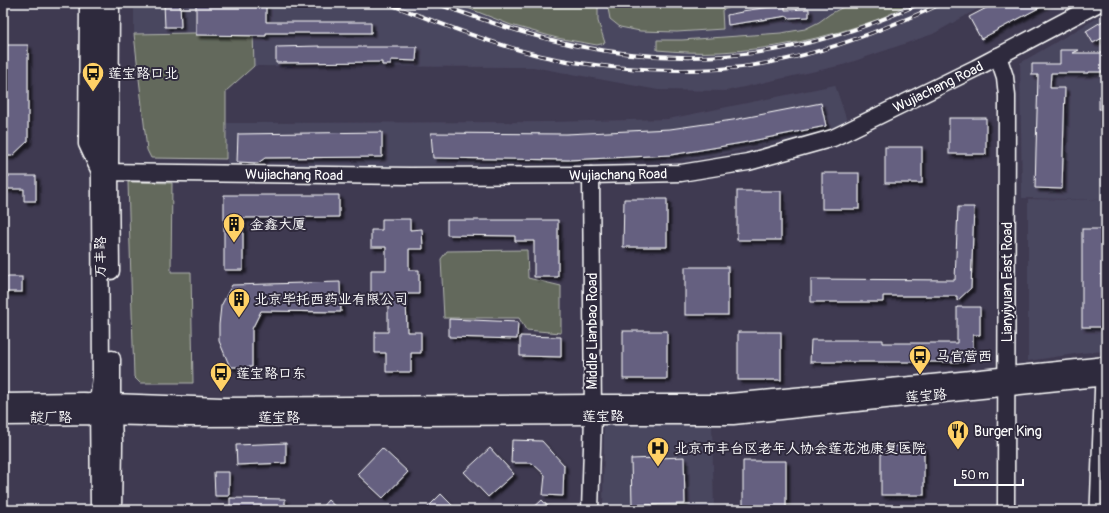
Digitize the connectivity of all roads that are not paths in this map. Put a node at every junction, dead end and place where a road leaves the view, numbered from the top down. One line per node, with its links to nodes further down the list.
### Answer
1 (88, 3): 7 (street)
2 (99, 3): 7 (street, 万丰路)
3 (111, 3): 7 (street, 万丰路)
4 (122, 3): 7 (street)
5 (1099, 3): 6 (street, Wujiachang Road)
6 (998, 56): 8 (street, Wujiachang Road); 10 (street, Lianyiyuan East Road)
7 (105, 172): 8 (street, Wujiachang Road); 12 (street, 万丰路)
8 (591, 175): 13 (street, Middle Lianbao Road)
9 (1104, 373): 10 (street, 莲宝路); 19 (street)
10 (1007, 382): 13 (street, 莲宝路); 18 (street, Lianyiyuan East Road)
11 (3, 402): 12 (street)
12 (105, 409): 13 (street, 莲宝路); 14 (street, 靛厂路); 15 (street, 万丰路); 16 (street, 万丰路)
13 (593, 409): 17 (street, Middle Lianbao Road)
14 (3, 418)
15 (99, 510)
16 (112, 510)
17 (590, 510)
18 (1006, 510)
19 (1096, 510)

